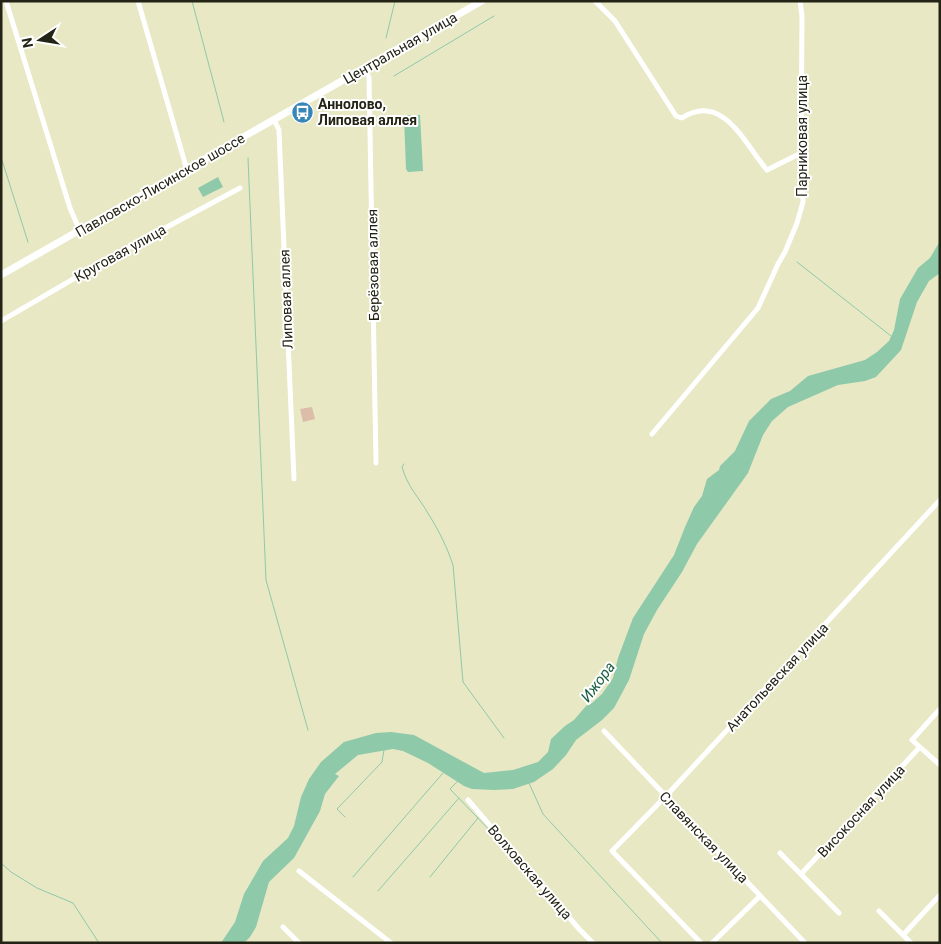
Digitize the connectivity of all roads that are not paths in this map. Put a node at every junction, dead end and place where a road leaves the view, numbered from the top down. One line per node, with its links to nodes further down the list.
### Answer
1 (6, 1): 12 (street)
2 (138, 1): 10 (street)
3 (482, 1): 6 (main road, Центральная улица)
4 (595, 1): 9 (street)
5 (800, 1): 9 (street, Парниковая улица)
6 (364, 69): 7 (main road, Центральная улица); 16 (street, Берёзовая аллея)
7 (318, 95): 8 (main road, Павловско-Лисинское шоссе)
8 (274, 120): 10 (main road, Павловско-Лисинское шоссе); 17 (street, Липовая аллея)
9 (801, 153): 15 (street, Парниковая улица)
10 (186, 170): 12 (main road, Павловско-Лисинское шоссе)
11 (240, 188): 14 (street, Круговая улица)
12 (80, 231): 13 (main road, Павловско-Лисинское шоссе)
13 (1, 275)
14 (1, 321)
15 (652, 434)
16 (376, 463)
17 (294, 479)
18 (940, 500): 23 (street, Анатольевская улица)
19 (940, 710): 21 (street)
20 (604, 732): 23 (street, Славянская улица)
21 (920, 747): 22 (street); 27 (street, Високосная улица)
22 (940, 765)
23 (666, 796): 28 (street, Славянская улица); 37 (street, Анатольевская улица)
24 (468, 800): 36 (street, Волховская улица)
25 (780, 853): 27 (street)
26 (300, 871): 35 (street)
27 (802, 874): 31 (street)
28 (760, 896): 38 (street); 39 (street, Славянская улица)
29 (940, 896): 33 (street)
30 (879, 911): 33 (street)
31 (839, 913)
32 (283, 927): 34 (street)
33 (903, 935): 40 (street)
34 (299, 943)
35 (391, 943)
36 (593, 943)
37 (701, 943)
38 (712, 943)
39 (805, 943)
40 (910, 943)

